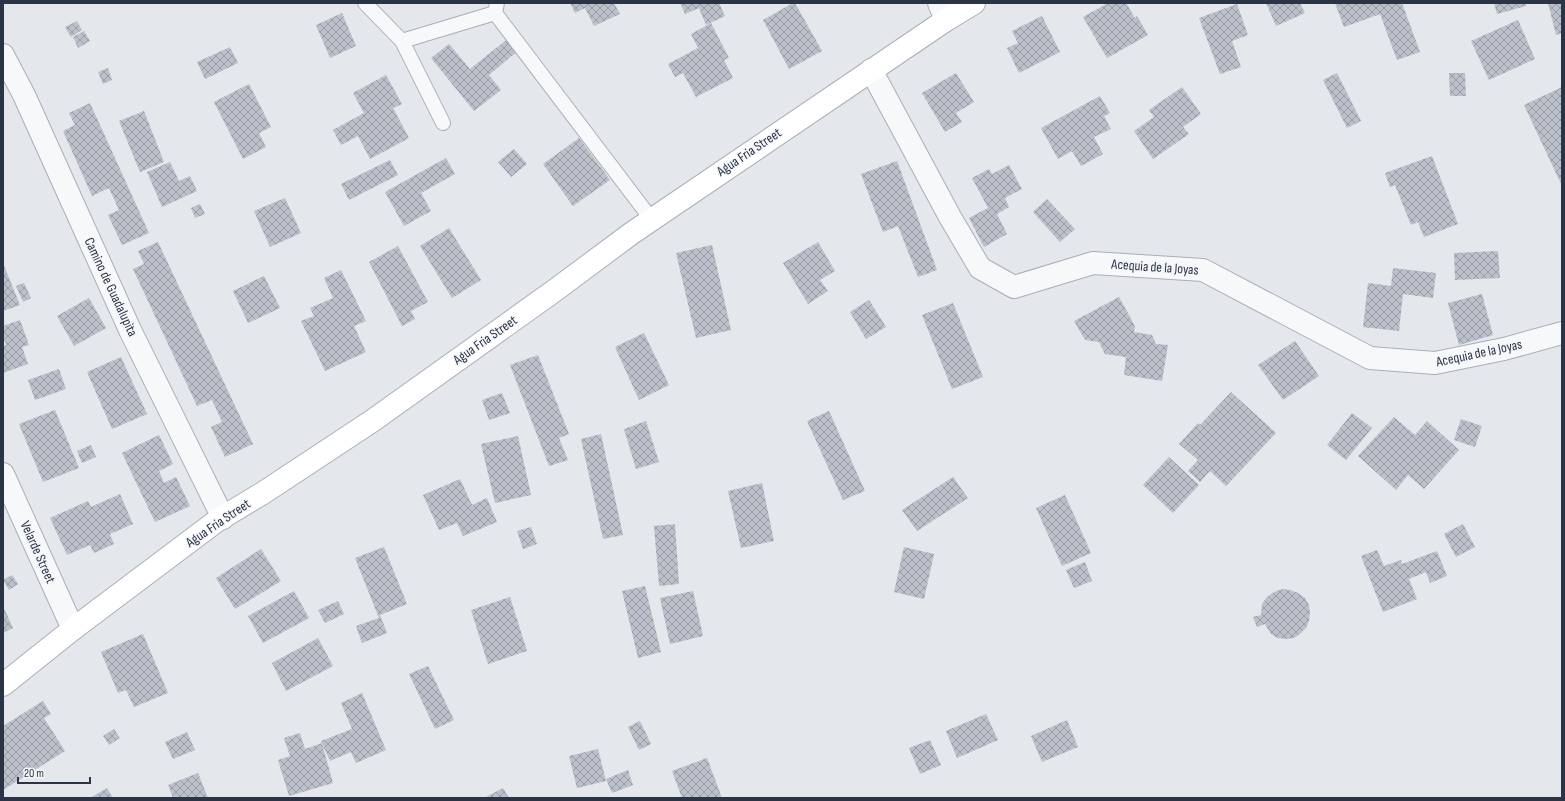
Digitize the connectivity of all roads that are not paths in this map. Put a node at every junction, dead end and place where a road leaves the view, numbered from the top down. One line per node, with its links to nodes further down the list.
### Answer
1 (365, 3): 5 (lane)
2 (974, 3): 4 (street, Agua Fria Street)
3 (496, 8): 5 (lane); 9 (lane)
4 (942, 11): 7 (street, Agua Fria Street)
5 (402, 41): 8 (lane)
6 (3, 55): 12 (street, Camino de Guadalupita)
7 (871, 70): 9 (street, Agua Fria Street); 10 (street, Acequia de la Joyas)
8 (443, 123)
9 (652, 220): 12 (street, Agua Fria Street)
10 (1562, 332)
11 (3, 474): 13 (street, Velarde Street)
12 (223, 518): 13 (street, Agua Fria Street)
13 (73, 630): 14 (street, Agua Fria Street)
14 (3, 685)

